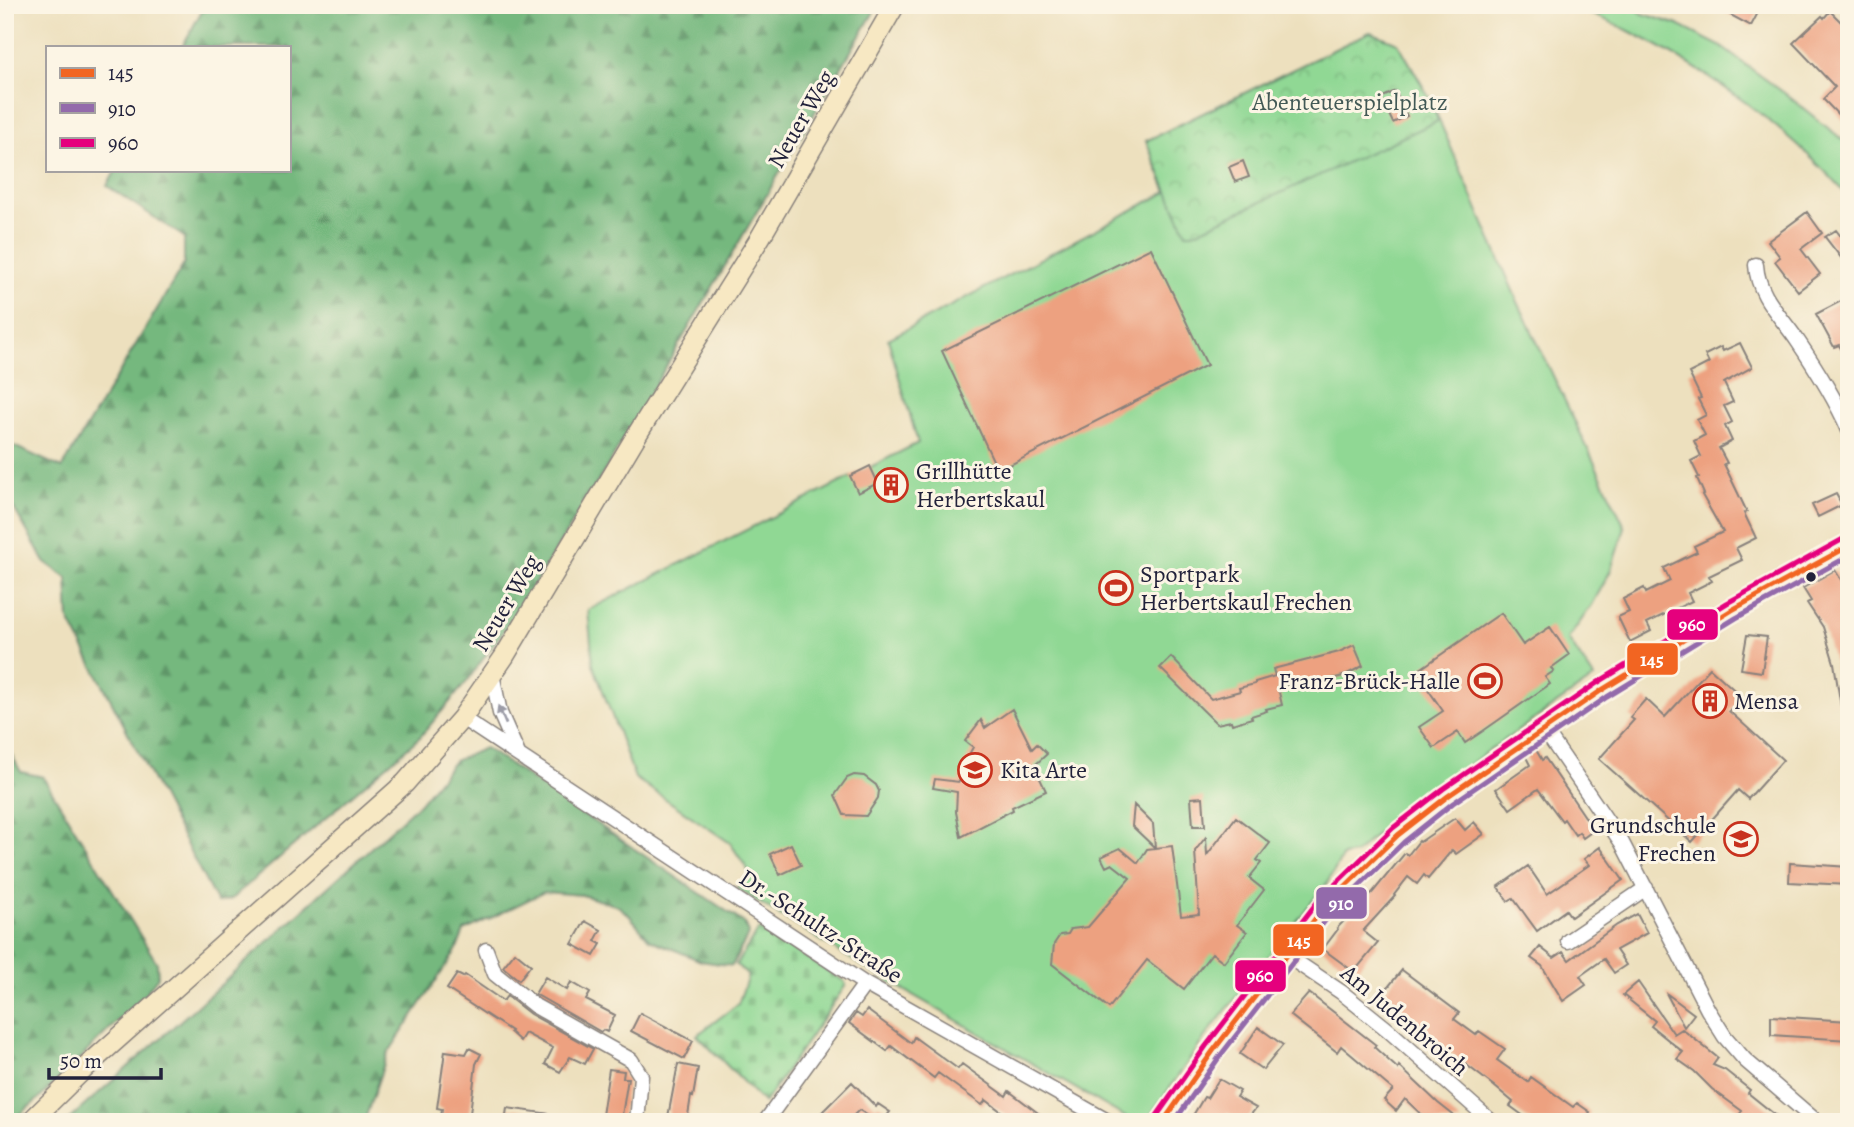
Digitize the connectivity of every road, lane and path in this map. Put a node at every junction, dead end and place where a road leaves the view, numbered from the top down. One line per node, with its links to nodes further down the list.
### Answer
1 (895, 5): 5 (main road, Neuer Weg)
2 (1756, 265): 3 (street)
3 (1849, 429)
4 (1849, 546): 7 (street)
5 (492, 674): 6 (main road, Neuer Weg); 8 (street, one-way to 5)
6 (462, 718): 8 (street, Dr.-Schultz-Straße); 14 (main road, Neuer Weg)
7 (1544, 729): 9 (street); 12 (street)
8 (518, 754): 13 (street, Dr.-Schultz-Straße)
9 (1646, 888): 10 (street); 20 (street)
10 (1568, 941)
11 (486, 950): 15 (street)
12 (1286, 955): 18 (street); 19 (street, Am Judenbroich)
13 (865, 984): 16 (street); 17 (street, Dr.-Schultz-Straße)
14 (30, 1122)
15 (637, 1122)
16 (765, 1122)
17 (1109, 1122)
18 (1163, 1122)
19 (1492, 1122)
20 (1817, 1122)

